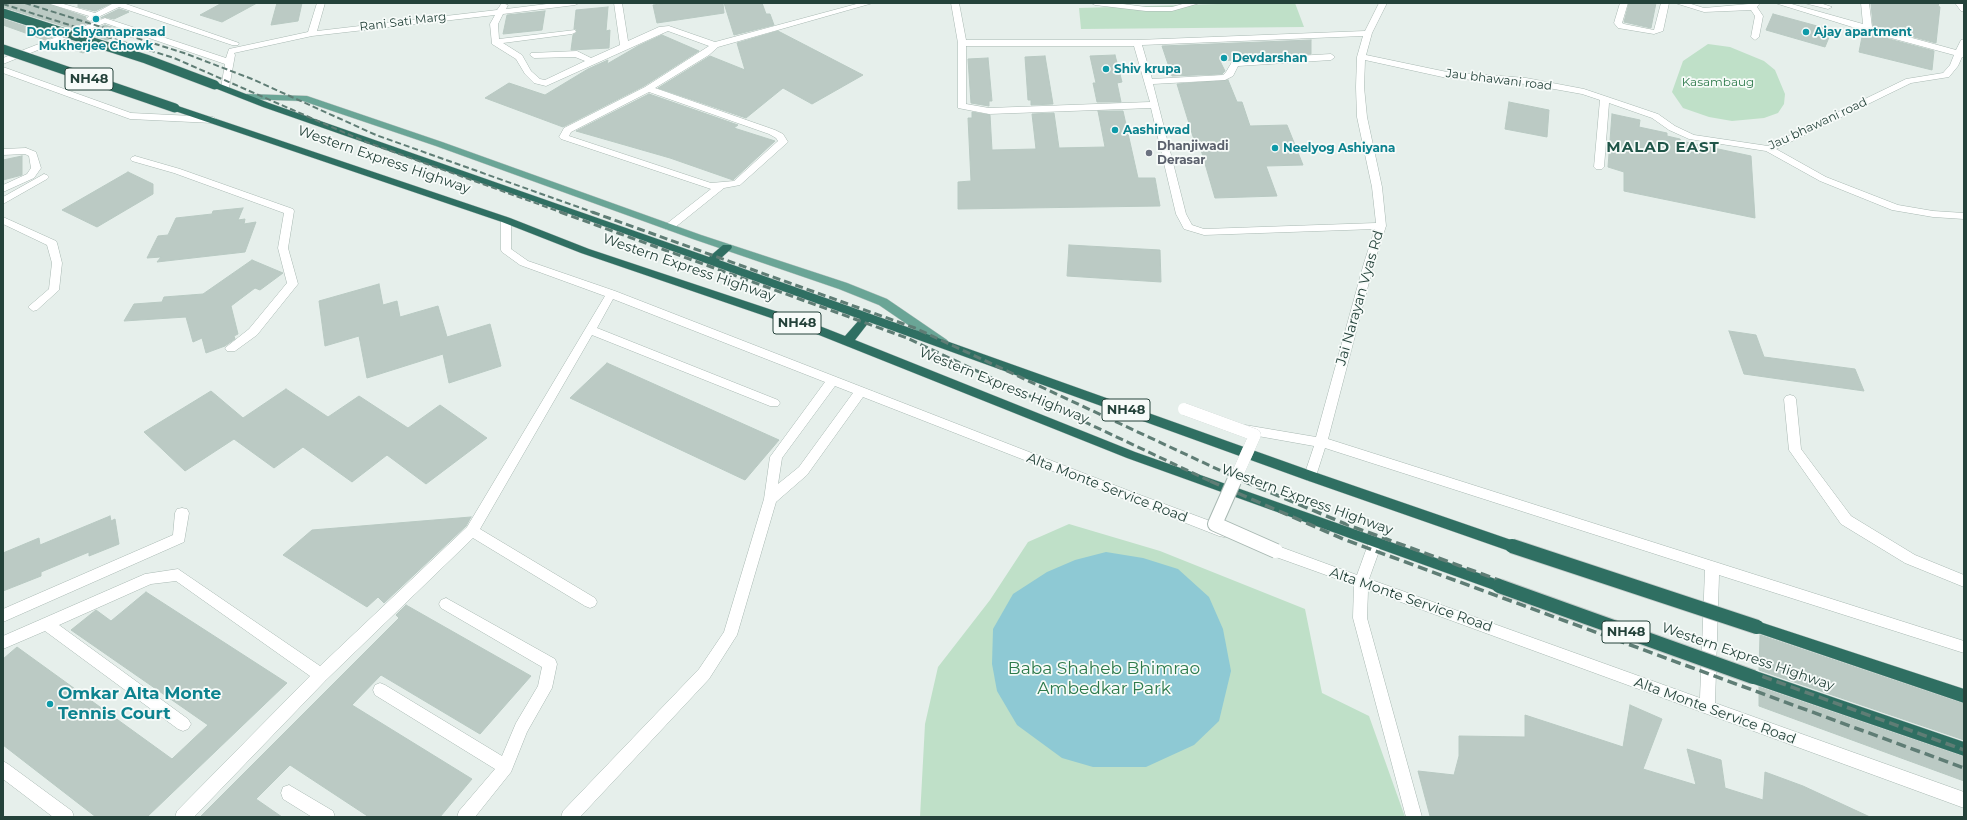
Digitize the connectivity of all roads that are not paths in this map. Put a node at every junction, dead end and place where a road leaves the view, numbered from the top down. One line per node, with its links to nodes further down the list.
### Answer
1 (51, 3): 26 (street)
2 (80, 3): 24 (street)
3 (321, 3): 30 (street)
4 (575, 3): 22 (street, Rani Sati Marg)
5 (618, 3): 39 (street)
6 (869, 3): 38 (street)
7 (955, 3): 37 (street)
8 (1095, 3): 9 (street)
9 (1196, 3)
10 (1383, 3): 32 (street, Jai Narayan Vyas Rd)
11 (1623, 3): 12 (street)
12 (1665, 3)
13 (1679, 3): 20 (street)
14 (1778, 3): 28 (street)
15 (1808, 3): 21 (street)
16 (1865, 3): 29 (street)
17 (1959, 3): 23 (street)
18 (117, 4): 24 (street); 40 (street)
19 (483, 5): 27 (street, Rani Sati Marg)
20 (1755, 5): 33 (street)
21 (1828, 5): 28 (street)
22 (503, 7): 27 (street, Rani Sati Marg); 34 (street)
23 (1964, 9)
24 (106, 11): 26 (street)
25 (3, 13): 52 (highway, NH48, bridge)
26 (96, 16): 43 (street)
27 (429, 16): 30 (street, Rani Sati Marg)
28 (1827, 17): 29 (street)
29 (1868, 29): 42 (street)
30 (313, 30): 40 (street, Rani Sati Marg)
31 (572, 32): 34 (street)
32 (1368, 33): 35 (street); 45 (street, Jai Narayan Vyas Rd)
33 (1754, 38)
34 (495, 42): 49 (street)
35 (1137, 42): 37 (street); 51 (street)
36 (1964, 42): 42 (street)
37 (962, 43): 56 (street)
38 (715, 45): 39 (street); 53 (street)
39 (624, 46): 49 (street)
40 (234, 47): 48 (street)
41 (3, 49): 57 (highway, NH48, bridge)
42 (1961, 54): 58 (street, Jau bhawani road)
43 (3, 55)
44 (534, 55): 49 (street)
45 (1361, 57): 55 (street, Jau bhawani road); 69 (street, Jai Narayan Vyas Rd)
46 (1331, 58): 51 (street)
47 (3, 60): 48 (street)
48 (228, 62): 52 (street)
49 (592, 62)
50 (3, 70): 57 (street)
51 (1148, 82): 56 (street)
52 (225, 88): 54 (highway, Western Express Highway / NH48)
53 (648, 89): 63 (street); 63 (street)
54 (247, 97): 70 (main road); 72 (highway, Western Express Highway / NH48)
55 (1606, 100): 58 (street, Jau bhawani road); 61 (street)
56 (1155, 105): 69 (street)
57 (213, 120): 68 (highway, Western Express Highway / NH48)
58 (1769, 149): 66 (street)
59 (3, 152): 64 (street)
60 (134, 159): 79 (street)
61 (1599, 167)
62 (44, 177): 65 (street)
63 (721, 186): 70 (street)
64 (3, 189)
65 (3, 201)
66 (1964, 216)
67 (3, 220): 74 (street)
68 (506, 220): 73 (street, Alta Monte Service Road); 77 (highway, Western Express Highway / NH48)
69 (1381, 226): 86 (street, Jai Narayan Vyas Rd)
70 (669, 227): 71 (main road)
71 (727, 247): 72 (highway); 78 (main road)
72 (711, 261): 75 (highway, Western Express Highway / NH48)
73 (611, 294): 76 (street); 80 (street, Alta Monte Service Road)
74 (33, 307)
75 (867, 317): 77 (highway); 78 (highway, Western Express Highway / NH48)
76 (590, 330): 83 (street); 90 (street)
77 (847, 342): 91 (highway, Western Express Highway / NH48)
78 (943, 343): 87 (highway, Western Express Highway / NH48)
79 (231, 348)
80 (832, 381): 81 (street, Alta Monte Service Road); 88 (street)
81 (860, 392): 88 (street); 92 (street, Alta Monte Service Road)
82 (1790, 399): 94 (street)
83 (774, 403)
84 (1184, 409): 85 (street, bridge)
85 (1238, 429): 86 (street); 92 (street, bridge)
86 (1321, 442): 87 (street, Jai Narayan Vyas Rd); 93 (street)
87 (1310, 476): 104 (highway, Western Express Highway / NH48, bridge)
88 (770, 499): 116 (street)
89 (182, 513): 98 (street)
90 (472, 531): 96 (street); 102 (street)
91 (1375, 543): 95 (street); 107 (highway, Western Express Highway / NH48, bridge)
92 (1276, 551): 95 (street, Alta Monte Service Road)
93 (1712, 566): 101 (street); 105 (street)
94 (1964, 581)
95 (1361, 583): 105 (street, Alta Monte Service Road); 117 (street)
96 (590, 602)
97 (446, 604): 108 (street)
98 (3, 616)
99 (47, 624): 100 (street); 102 (street); 106 (street)
100 (3, 643)
101 (1964, 647)
102 (322, 675): 113 (street)
103 (380, 690): 108 (street)
104 (1964, 696)
105 (1707, 708): 111 (street, Alta Monte Service Road)
106 (183, 724)
107 (1964, 749)
108 (506, 767): 115 (street)
109 (3, 769): 112 (street)
110 (289, 792): 114 (street)
111 (1964, 800)
112 (66, 817)
113 (183, 817)
114 (327, 817)
115 (465, 817)
116 (569, 817)
117 (1414, 817)

